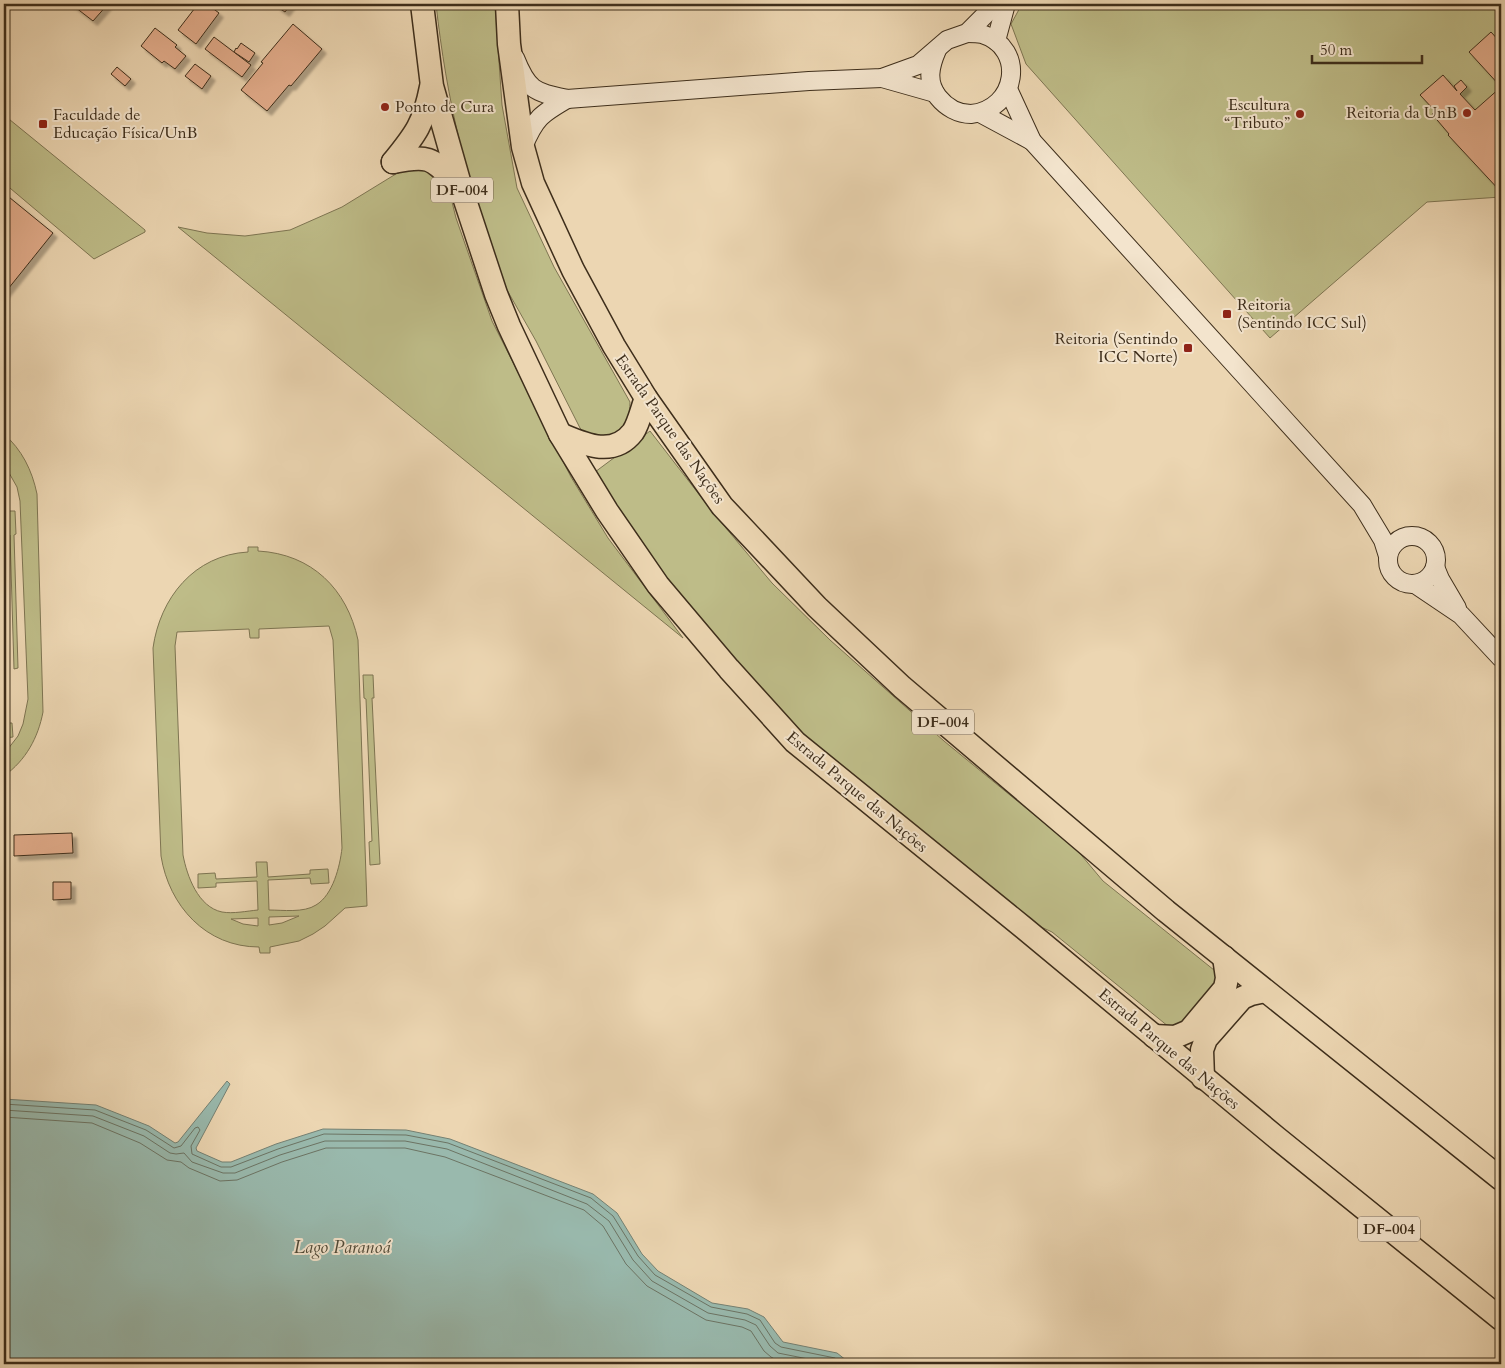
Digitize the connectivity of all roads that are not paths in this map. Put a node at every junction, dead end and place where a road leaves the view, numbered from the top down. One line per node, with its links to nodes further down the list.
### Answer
1 (422, 4): 10 (highway, Estrada Parque das Nações / DF-004)
2 (508, 4): 7 (highway, Estrada Parque das Nações / DF-004)
3 (996, 4): 5 (street)
4 (1006, 4): 6 (street)
5 (967, 33): 6 (street); 8 (street)
6 (996, 41): 11 (street)
7 (509, 44): 13 (street); 16 (highway, Estrada Parque das Nações / DF-004)
8 (937, 50): 9 (street); 12 (street)
9 (882, 78): 12 (street); 13 (street)
10 (432, 86): 17 (highway, Estrada Parque das Nações / DF-004); 17 (highway)
11 (1008, 89): 14 (street); 15 (street)
12 (935, 93): 14 (street)
13 (567, 99): 16 (street)
14 (980, 113): 15 (street)
15 (1032, 141): 20 (street)
16 (523, 147): 18 (highway, Estrada Parque das Nações / DF-004)
17 (461, 188): 19 (highway, Estrada Parque das Nações / DF-004)
18 (646, 398): 19 (highway); 27 (highway, Estrada Parque das Nações / DF-004)
19 (560, 434): 29 (highway, Estrada Parque das Nações / DF-004)
20 (1362, 506): 21 (street); 22 (street)
21 (1405, 536): 22 (street); 23 (street)
22 (1388, 556): 24 (street)
23 (1435, 567): 24 (street); 25 (street)
24 (1415, 584): 25 (street)
25 (1461, 615): 26 (street)
26 (1501, 658)
27 (1224, 957): 28 (highway, Estrada Parque das Nações / DF-004); 29 (highway)
28 (1265, 991): 30 (highway); 31 (highway, Estrada Parque das Nações / DF-004)
29 (1154, 1036): 30 (highway, Estrada Parque das Nações / DF-004)
30 (1203, 1078): 32 (highway, Estrada Parque das Nações / DF-004)
31 (1501, 1179)
32 (1501, 1319)

